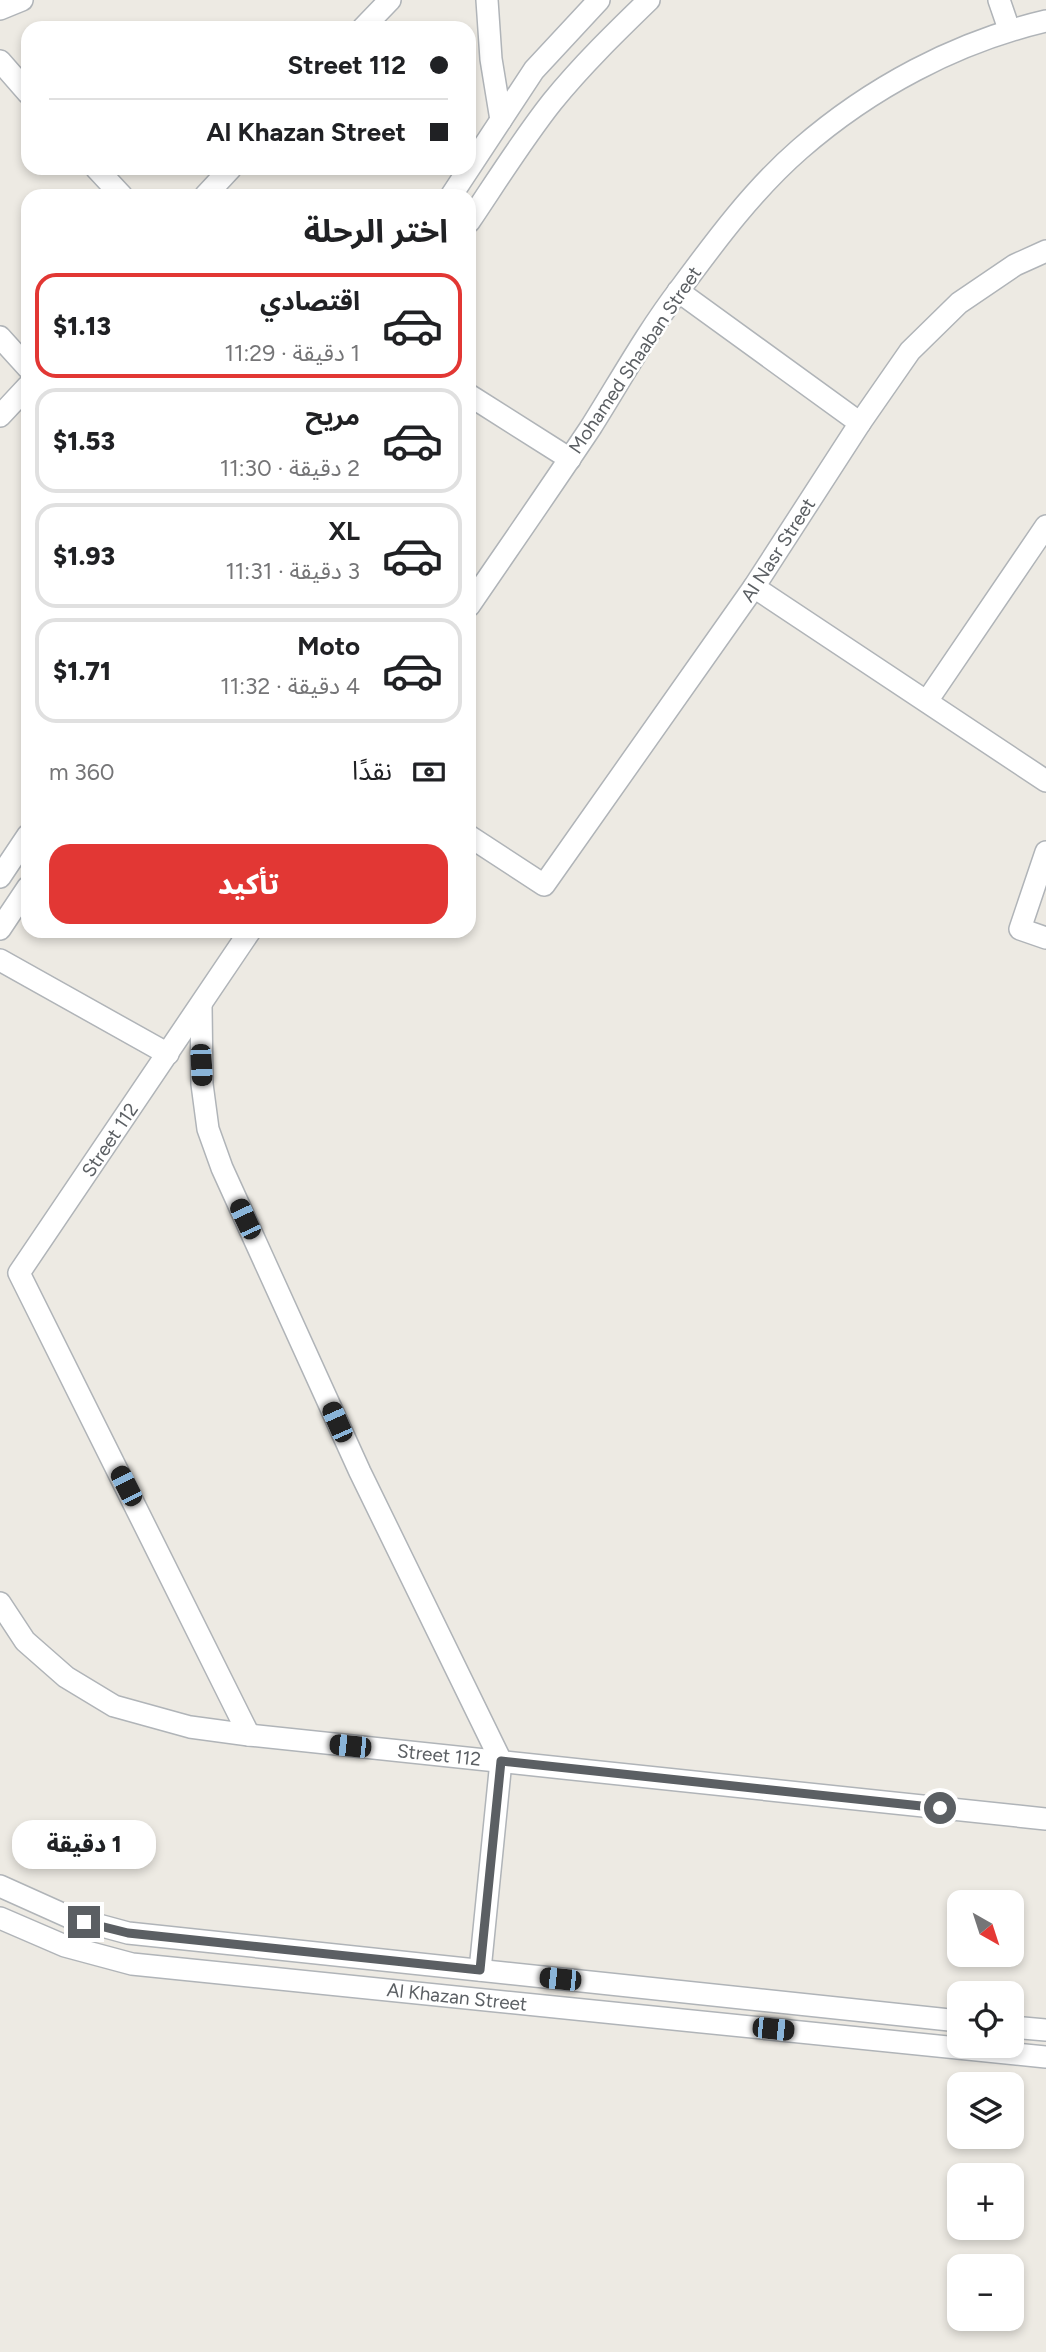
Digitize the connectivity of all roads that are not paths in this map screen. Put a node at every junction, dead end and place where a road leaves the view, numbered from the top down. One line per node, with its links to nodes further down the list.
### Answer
1 (390, 0): 6 (street)
2 (488, 0): 11 (street)
3 (599, 0): 11 (street)
4 (649, 0): 17 (street)
5 (999, 0): 8 (street)
6 (370, 21)
7 (1046, 21): 8 (street, Mohamed Shaaban Street)
8 (1009, 29): 19 (street, Mohamed Shaaban Street)
9 (0, 61): 10 (street)
10 (21, 85)
11 (501, 120): 12 (street)
12 (476, 158)
13 (102, 175): 15 (street)
14 (224, 175): 16 (street)
15 (116, 189)
16 (212, 189)
17 (476, 212)
18 (1046, 251): 25 (street, Al Nasr Street)
19 (678, 291): 25 (street); 26 (street, Mohamed Shaaban Street)
20 (0, 337): 21 (street)
21 (21, 360)
22 (21, 394): 24 (street)
23 (476, 399): 26 (street)
24 (0, 416)
25 (860, 423): 28 (street, Al Nasr Street)
26 (570, 459): 29 (street, Mohamed Shaaban Street)
27 (1046, 526): 30 (street)
28 (754, 587): 30 (street); 32 (street, Al Nasr Street)
29 (476, 596)
30 (927, 701): 31 (street)
31 (1046, 781)
32 (476, 841)
33 (21, 846): 35 (street)
34 (1046, 852): 39 (street)
35 (0, 877)
36 (21, 898): 37 (street)
37 (0, 929)
38 (245, 938): 41 (street)
39 (1046, 938)
40 (0, 960): 42 (street)
41 (201, 1006): 42 (street, Street 112); 45 (street)
42 (168, 1054): 44 (street, Street 112)
43 (0, 1604): 44 (street, Street 112)
44 (249, 1735): 45 (street, Street 112)
45 (501, 1761): 46 (street, Street 112); 49 (street)
46 (1046, 1819)
47 (0, 1886): 49 (street, Al Khazan Street)
48 (0, 1918): 51 (street, Al Khazan Street)
49 (480, 1970): 50 (street, Al Khazan Street)
50 (612, 1984): 51 (street); 52 (street, Al Khazan Street)
51 (609, 2012): 55 (street, Al Khazan Street)
52 (947, 2020)
53 (1024, 2027): 54 (street)
54 (1046, 2030)
55 (1046, 2057)

